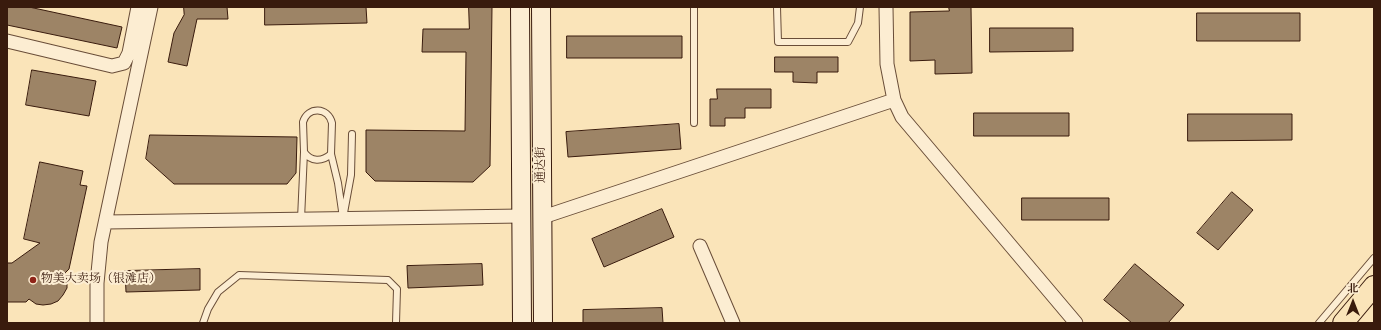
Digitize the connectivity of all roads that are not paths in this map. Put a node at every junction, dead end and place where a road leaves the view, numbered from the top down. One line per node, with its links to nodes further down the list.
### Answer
1 (138, 7): 9 (street)
2 (151, 7): 19 (street)
3 (520, 7): 15 (main road, 通达街)
4 (541, 7): 16 (main road, 通达街)
5 (694, 7): 11 (lane)
6 (777, 7): 7 (lane)
7 (860, 7)
8 (886, 7): 10 (street)
9 (7, 42)
10 (894, 100): 16 (street); 29 (street)
11 (694, 123)
12 (352, 134): 17 (lane)
13 (304, 152): 14 (lane); 14 (lane); 18 (lane)
14 (331, 154): 17 (lane)
15 (522, 216): 17 (street); 26 (main road, 通达街)
16 (542, 217): 27 (main road, 通达街)
17 (343, 218): 18 (street)
18 (301, 219): 19 (street)
19 (106, 222): 23 (street)
20 (700, 246): 28 (street)
21 (1374, 258): 30 (lane)
22 (1374, 286): 31 (main road)
23 (97, 323)
24 (203, 323): 25 (lane)
25 (396, 323)
26 (522, 323)
27 (543, 323)
28 (733, 323)
29 (1076, 323)
30 (1318, 323)
31 (1343, 323)

